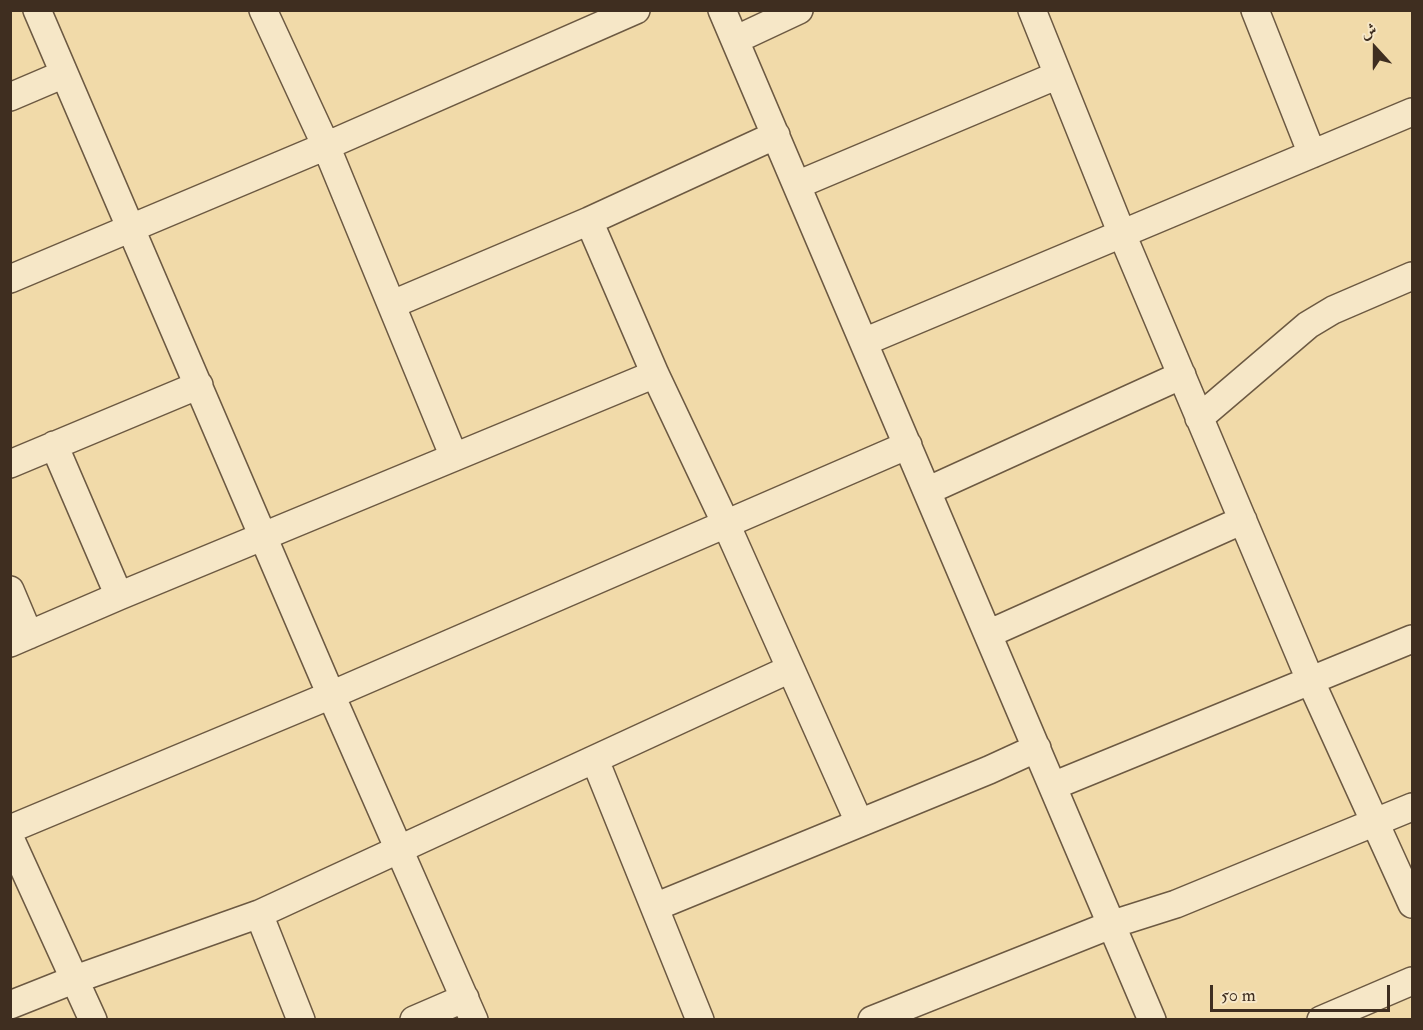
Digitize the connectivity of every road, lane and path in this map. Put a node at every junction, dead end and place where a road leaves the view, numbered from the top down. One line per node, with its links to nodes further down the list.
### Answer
1 (37, 10): 9 (street)
2 (263, 10): 14 (street)
3 (636, 10): 14 (street)
4 (722, 10): 8 (street)
5 (799, 10): 8 (street)
6 (1032, 10): 10 (street)
7 (1255, 10): 15 (street)
8 (735, 40): 13 (street)
9 (64, 74): 11 (street); 18 (street)
10 (1058, 75): 16 (street); 19 (street)
11 (10, 97)
12 (1413, 112): 15 (street)
13 (776, 135): 16 (street); 17 (street)
14 (326, 146): 18 (street); 22 (street)
15 (1312, 154): 19 (street)
16 (797, 185): 23 (street)
17 (589, 221): 22 (street); 24 (street)
18 (132, 228): 20 (street); 26 (street)
19 (1122, 234): 23 (street); 25 (street)
20 (10, 279)
21 (1412, 279): 27 (street)
22 (393, 304): 30 (street)
23 (864, 342): 29 (street)
24 (656, 374): 30 (street); 34 (street)
25 (1182, 375): 27 (street); 32 (street)
26 (199, 385): 28 (street); 35 (street)
27 (1200, 418): 33 (street)
28 (54, 445): 31 (street); 37 (street)
29 (908, 445): 32 (street); 34 (street)
30 (454, 456): 35 (street)
31 (10, 464)
32 (927, 491): 38 (street)
33 (1243, 520): 38 (street); 42 (street)
34 (726, 524): 41 (street); 43 (street)
35 (263, 537): 37 (street); 43 (street)
36 (10, 590): 39 (street)
37 (119, 596): 39 (street)
38 (988, 634): 44 (street)
39 (20, 639)
40 (1413, 639): 42 (street)
41 (790, 669): 45 (street); 48 (street)
42 (1311, 682): 46 (street); 49 (street)
43 (331, 695): 50 (street); 52 (street)
44 (1037, 748): 46 (street); 48 (street)
45 (595, 760): 52 (street); 54 (street)
46 (1053, 786): 56 (street)
47 (1413, 807): 49 (street)
48 (859, 822): 54 (street)
49 (1376, 823): 53 (street); 56 (street)
50 (10, 829)
51 (10, 838): 57 (street)
52 (400, 850): 55 (street); 60 (street)
53 (1413, 904)
54 (655, 907): 64 (street)
55 (259, 914): 57 (street); 62 (street)
56 (1113, 924): 65 (street); 66 (street)
57 (73, 980): 59 (street); 61 (street)
58 (1413, 981): 67 (street)
59 (10, 1005)
60 (469, 1009): 63 (street)
61 (93, 1020)
62 (301, 1020)
63 (414, 1020)
64 (700, 1020)
65 (872, 1020)
66 (1152, 1020)
67 (1321, 1020)

